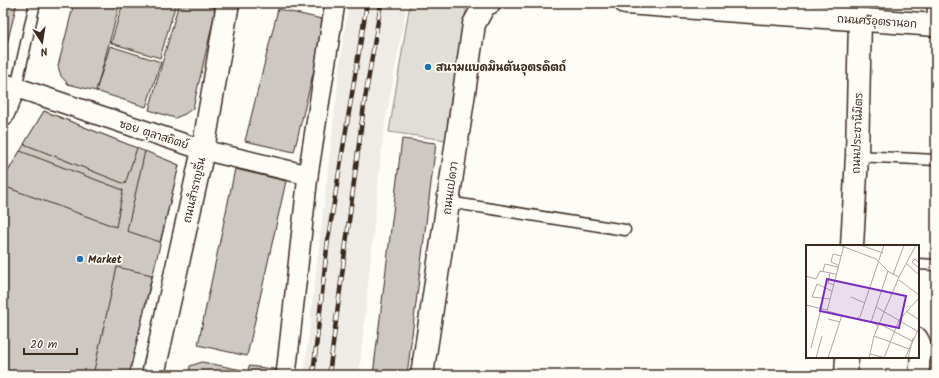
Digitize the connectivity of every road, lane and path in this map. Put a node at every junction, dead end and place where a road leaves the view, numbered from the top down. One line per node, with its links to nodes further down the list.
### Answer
1 (35, 3): 10 (lane)
2 (228, 3): 12 (street, ถนนสำราญรื่น)
3 (335, 3): 15 (street)
4 (626, 3): 7 (street, ถนนศรีอุตรานอก)
5 (932, 3): 9 (lane)
6 (487, 4): 16 (street, ถนนแปดวา)
7 (682, 5): 8 (street, ถนนศรีอุตรานอก)
8 (860, 20): 9 (street, ถนนศรีอุตรานอก); 13 (street, ถนนประชานิมิตร)
9 (934, 25)
10 (10, 86): 11 (street); 12 (street, ซอย ตุลาสถิตย์)
11 (3, 117)
12 (203, 150): 15 (street, ซอย ตุลาสถิตย์); 23 (street, ถนนสำราญรื่น)
13 (856, 156): 14 (lane); 18 (street, ถนนประชานิมิตร)
14 (936, 160)
15 (308, 175): 24 (street)
16 (448, 202): 17 (lane); 25 (street, ถนนแปดวา)
17 (625, 230)
18 (852, 245)
19 (919, 264): 20 (lane)
20 (936, 265)
21 (919, 340): 27 (street)
22 (847, 358): 26 (street)
23 (152, 375)
24 (286, 375)
25 (422, 375)
26 (846, 375)
27 (920, 375)

